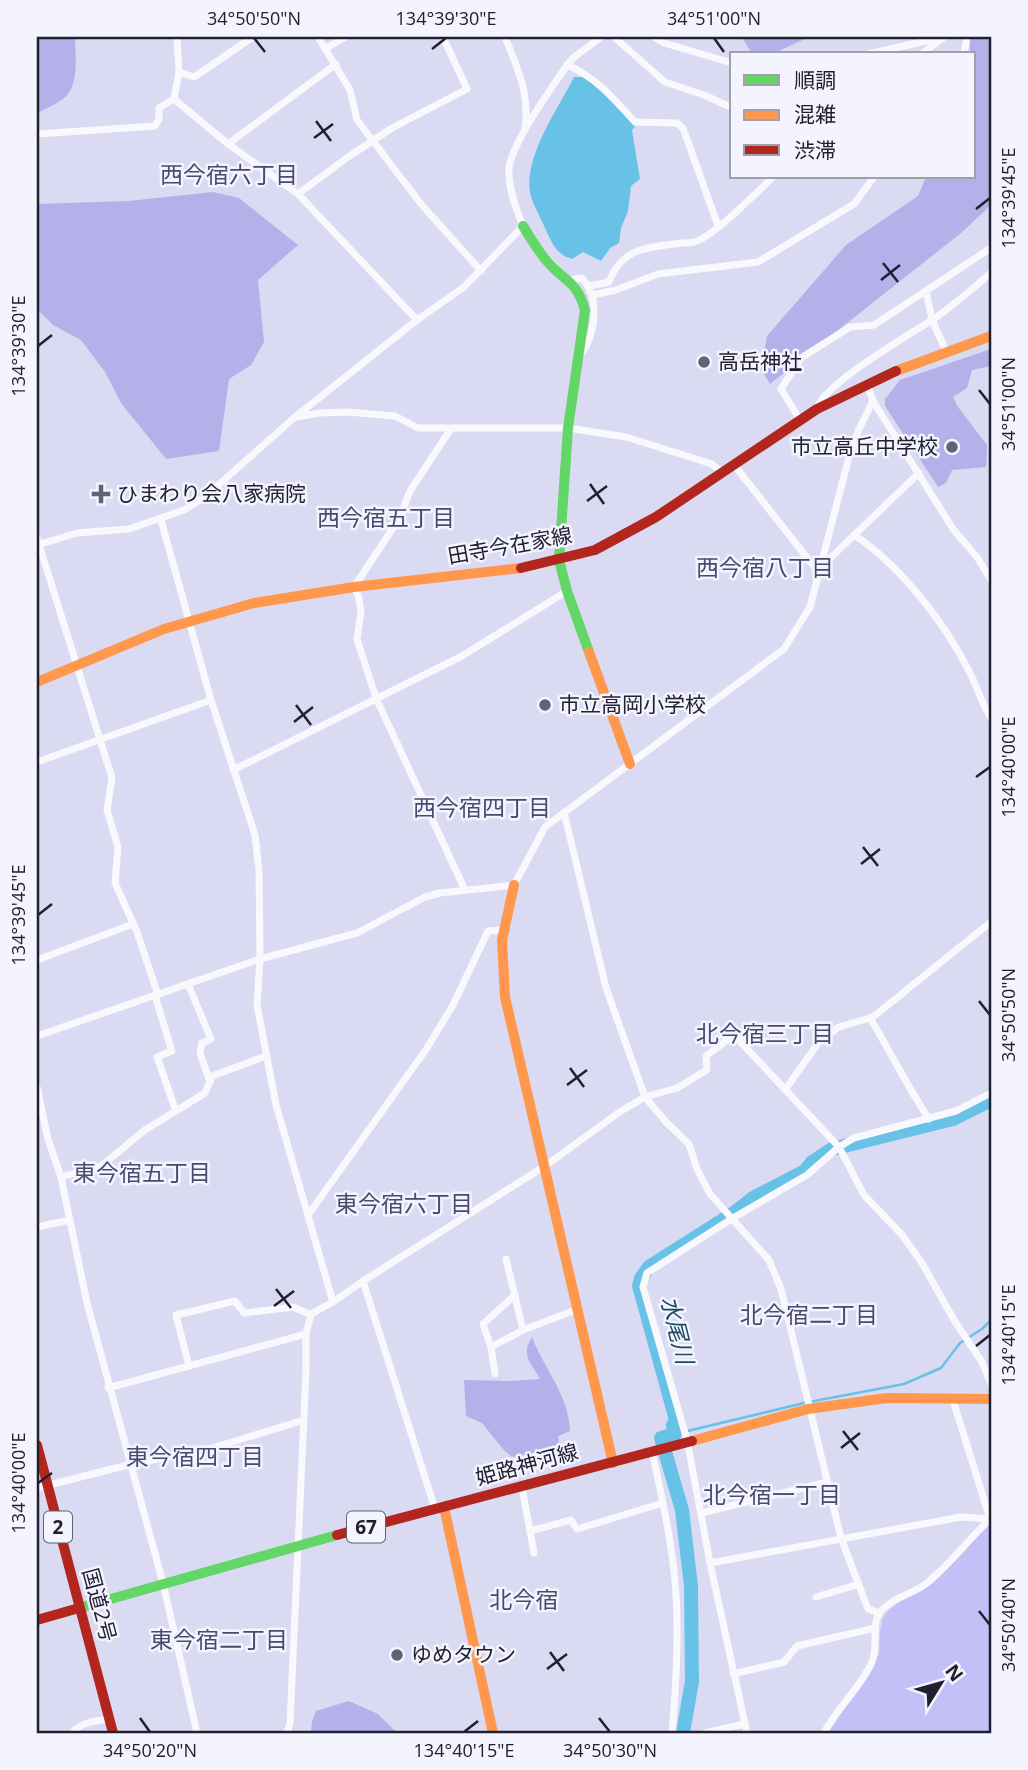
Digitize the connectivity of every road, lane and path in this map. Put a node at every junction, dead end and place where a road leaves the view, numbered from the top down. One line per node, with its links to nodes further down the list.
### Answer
1 (177, 37): 17 (street)
2 (253, 37): 17 (street)
3 (318, 37): 11 (street)
4 (346, 37): 11 (street)
5 (443, 37): 22 (street)
6 (505, 37): 20 (street)
7 (601, 37): 16 (street)
8 (614, 37): 19 (street)
9 (654, 37): 14 (street)
10 (945, 37): 12 (street); 13 (street)
11 (326, 48): 15 (street)
12 (877, 52)
13 (924, 52)
14 (730, 62)
15 (336, 64): 22 (street); 23 (street)
16 (567, 65): 20 (street); 28 (street)
17 (178, 72): 18 (street)
18 (174, 99): 21 (street); 23 (street)
19 (730, 107)
20 (524, 131): 27 (street)
21 (37, 134)
22 (374, 139): 26 (street); 30 (street)
23 (228, 144): 26 (street)
24 (772, 178): 28 (street)
25 (873, 178): 35 (street)
26 (298, 194): 36 (street)
27 (523, 226): 30 (street); 32 (main road)
28 (718, 226): 33 (street)
29 (991, 248): 34 (street)
30 (481, 271): 36 (street)
31 (991, 273): 37 (street)
32 (570, 280): 33 (street); 40 (main road)
33 (589, 286): 35 (street)
34 (926, 291): 37 (street); 45 (street)
35 (593, 295): 40 (street)
36 (417, 320): 44 (street)
37 (932, 320): 39 (street); 43 (street)
38 (991, 336): 39 (main road, 田寺今在家線)
39 (946, 351): 41 (main road, 田寺今在家線)
40 (577, 360): 46 (main road)
41 (867, 384): 42 (street); 43 (main road, 田寺今在家線)
42 (873, 401): 50 (street); 55 (street)
43 (817, 409): 45 (main road, 田寺今在家線)
44 (295, 417): 47 (street); 51 (street)
45 (800, 420): 48 (main road, 田寺今在家線)
46 (568, 428): 47 (street); 49 (street); 54 (main road)
47 (450, 430): 57 (street)
48 (734, 465): 49 (main road, 田寺今在家線); 55 (street)
49 (722, 473): 54 (main road, 田寺今在家線)
50 (919, 473): 52 (street); 56 (street)
51 (161, 520): 53 (street); 59 (street)
52 (854, 536): 55 (street); 64 (street)
53 (37, 543): 60 (street)
54 (559, 560): 57 (main road, 田寺今在家線); 58 (main road)
55 (821, 570): 67 (street)
56 (991, 580)
57 (354, 587): 59 (main road, 田寺今在家線); 62 (street)
58 (567, 591): 62 (street); 67 (main road)
59 (189, 621): 60 (main road, 田寺今在家線); 63 (street)
60 (76, 665): 61 (main road, 田寺今在家線); 65 (street)
61 (37, 682)
62 (376, 698): 68 (street); 71 (street)
63 (211, 700): 65 (street); 68 (street)
64 (991, 718)
65 (99, 740): 66 (street); 73 (street)
66 (37, 762)
67 (630, 764): 69 (street)
68 (233, 770): 75 (street)
69 (564, 812): 70 (street); 86 (street)
70 (514, 885): 71 (street); 74 (main road)
71 (465, 890): 75 (street)
72 (991, 922): 79 (street)
73 (132, 925): 76 (street); 78 (street)
74 (501, 930): 90 (main road); 92 (street)
75 (260, 958): 77 (street); 81 (street)
76 (37, 960)
77 (188, 984): 78 (street); 82 (street)
78 (156, 995): 80 (street); 87 (street)
79 (870, 1018): 84 (street); 88 (street)
80 (37, 1036)
81 (266, 1056): 82 (street); 92 (street)
82 (209, 1082): 87 (street)
83 (37, 1087): 91 (street)
84 (785, 1090): 86 (street); 89 (street)
85 (991, 1093): 88 (street)
86 (645, 1097): 90 (street); 93 (street)
87 (176, 1111): 91 (street)
88 (929, 1119): 89 (street)
89 (839, 1147): 93 (street); 107 (street)
90 (545, 1166): 97 (street); 100 (main road)
91 (61, 1177): 94 (street)
92 (308, 1215): 99 (street)
93 (733, 1218): 111 (street); 113 (street)
94 (70, 1220): 95 (street); 108 (street)
95 (37, 1227)
96 (506, 1259): 98 (street)
97 (363, 1280): 99 (street); 123 (street)
98 (515, 1294): 102 (street); 104 (street)
99 (333, 1302): 101 (street)
100 (578, 1309): 102 (street); 116 (main road)
101 (311, 1315): 103 (street); 105 (street)
102 (523, 1330): 104 (street)
103 (306, 1334): 105 (street); 112 (street)
104 (491, 1348): 106 (street)
105 (189, 1366): 108 (street)
106 (495, 1374)
107 (991, 1384)
108 (108, 1388): 117 (street)
109 (952, 1397): 110 (main road, 姫路神河線 / 67); 111 (main road, 姫路神河線 / 67); 125 (street)
110 (991, 1399)
111 (808, 1409): 113 (main road, 姫路神河線 / 67); 118 (street)
112 (304, 1420): 117 (street); 128 (street)
113 (685, 1441): 115 (main road, 姫路神河線 / 67); 124 (street)
114 (37, 1445): 119 (main road, 国道2号 / 2)
115 (653, 1451): 116 (main road, 姫路神河線 / 67); 122 (street)
116 (613, 1463): 120 (main road, 姫路神河線 / 67)
117 (132, 1464): 119 (street); 131 (street)
118 (827, 1482): 124 (street); 127 (street)
119 (48, 1485): 121 (street); 134 (main road, 国道2号 / 2)
120 (522, 1487): 123 (main road, 姫路神河線 / 67); 126 (street)
121 (37, 1488)
122 (663, 1503): 126 (street); 146 (street)
123 (439, 1508): 128 (main road, 姫路神河線 / 67); 145 (main road)
124 (702, 1513): 130 (street)
125 (990, 1518): 127 (street); 135 (street)
126 (530, 1531): 129 (street)
127 (841, 1538): 130 (street); 132 (street)
128 (298, 1545): 131 (main road, 姫路神河線 / 67); 144 (street)
129 (534, 1553)
130 (710, 1563): 138 (street)
131 (163, 1583): 134 (main road, 姫路神河線 / 67); 143 (street)
132 (859, 1584): 133 (street); 135 (street)
133 (816, 1597)
134 (79, 1608): 136 (main road); 139 (main road, 国道2号 / 2)
135 (879, 1613): 137 (street)
136 (37, 1620)
137 (875, 1628): 138 (street); 149 (street)
138 (733, 1674): 140 (street)
139 (110, 1719): 141 (street); 142 (main road, 国道2号 / 2)
140 (744, 1724): 147 (street); 148 (street)
141 (72, 1733)
142 (113, 1733)
143 (197, 1733)
144 (287, 1733)
145 (494, 1733)
146 (672, 1733)
147 (705, 1733)
148 (747, 1733)
149 (824, 1733)

